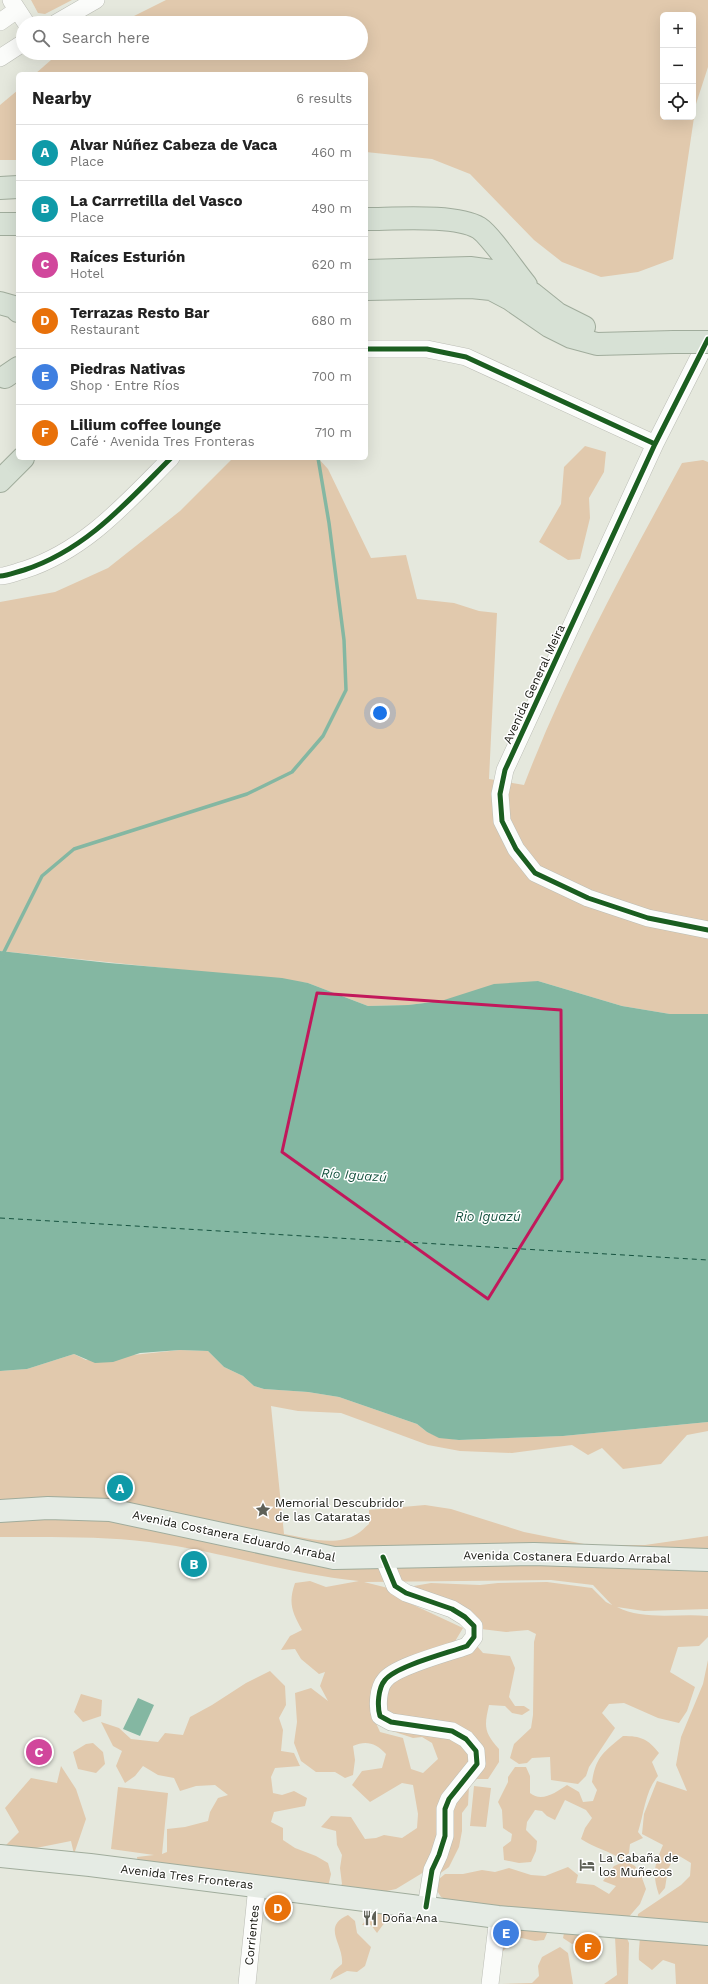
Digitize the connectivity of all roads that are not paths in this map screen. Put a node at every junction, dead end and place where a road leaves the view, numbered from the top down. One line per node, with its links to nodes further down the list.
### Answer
1 (96, 0): 3 (street)
2 (18, 11): 4 (street)
3 (68, 16)
4 (0, 22)
5 (16, 48): 6 (street)
6 (0, 58)
7 (16, 187): 8 (highway)
8 (0, 188)
9 (368, 219): 14 (highway)
10 (0, 224): 11 (highway)
11 (16, 224)
12 (368, 271): 14 (highway)
13 (368, 288): 18 (highway)
14 (533, 294): 18 (highway)
15 (0, 303): 16 (highway)
16 (16, 309)
17 (708, 340): 18 (highway, bridge); 20 (street, Avenida General Meira)
18 (634, 343)
19 (368, 349): 20 (street)
20 (655, 444): 25 (street, Avenida General Meira)
21 (21, 460): 23 (highway)
22 (169, 460): 24 (street)
23 (0, 481)
24 (0, 576)
25 (708, 930)
26 (0, 1511): 27 (main road, Avenida Costanera Eduardo Arrabal)
27 (383, 1557): 28 (main road, Avenida Costanera Eduardo Arrabal); 31 (street)
28 (708, 1560)
29 (0, 1856): 30 (main road, Avenida Tres Fronteras)
30 (257, 1886): 31 (main road, Avenida Tres Fronteras); 34 (street, Corrientes)
31 (426, 1907): 32 (main road, Avenida Tres Fronteras)
32 (498, 1917): 33 (main road, Avenida Tres Fronteras); 35 (street)
33 (708, 1934)
34 (247, 1984)
35 (490, 1984)

